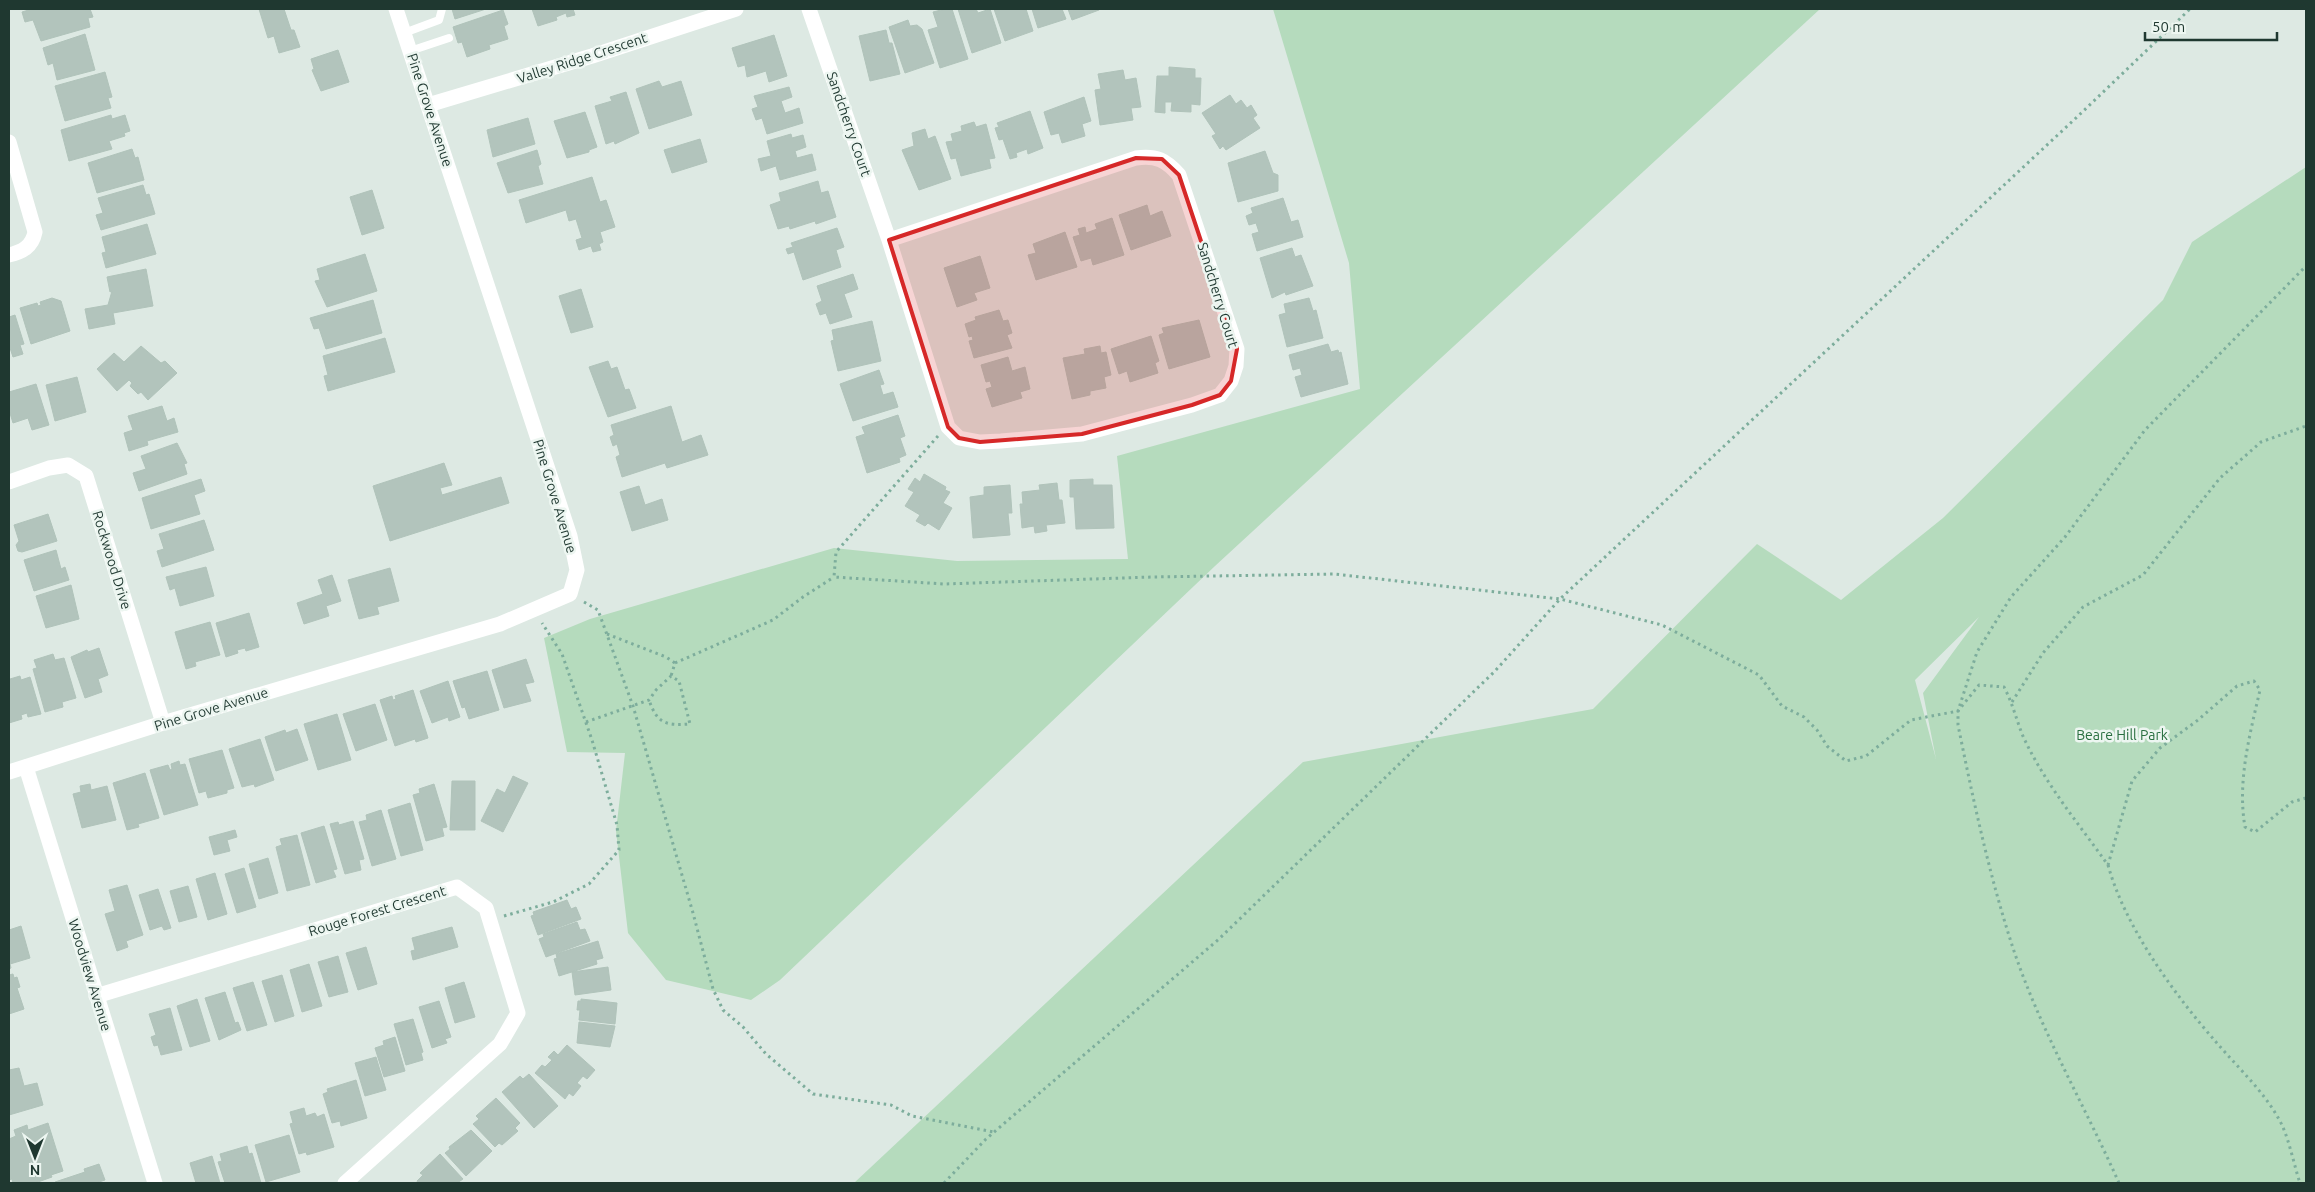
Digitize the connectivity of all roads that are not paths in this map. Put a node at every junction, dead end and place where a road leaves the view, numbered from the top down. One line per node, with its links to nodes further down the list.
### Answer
1 (396, 9): 5 (street, Pine Grove Avenue)
2 (442, 9): 5 (lane)
3 (736, 9): 8 (street, Valley Ridge Crescent)
4 (809, 9): 10 (street, Sandcherry Court)
5 (404, 32): 7 (street, Pine Grove Avenue)
6 (449, 38): 7 (lane)
7 (410, 50): 8 (street, Pine Grove Avenue)
8 (428, 106): 13 (street, Pine Grove Avenue)
9 (9, 142): 11 (street)
10 (889, 240): 10 (street, Sandcherry Court)
11 (9, 255)
12 (9, 482): 13 (street, Rockwood Drive)
13 (163, 723): 14 (street, Pine Grove Avenue)
14 (26, 767): 15 (street, Pine Grove Avenue); 16 (street, Woodview Avenue)
15 (9, 772)
16 (96, 996): 17 (street, Woodview Avenue); 18 (street, Rouge Forest Crescent)
17 (155, 1183)
18 (345, 1183)

